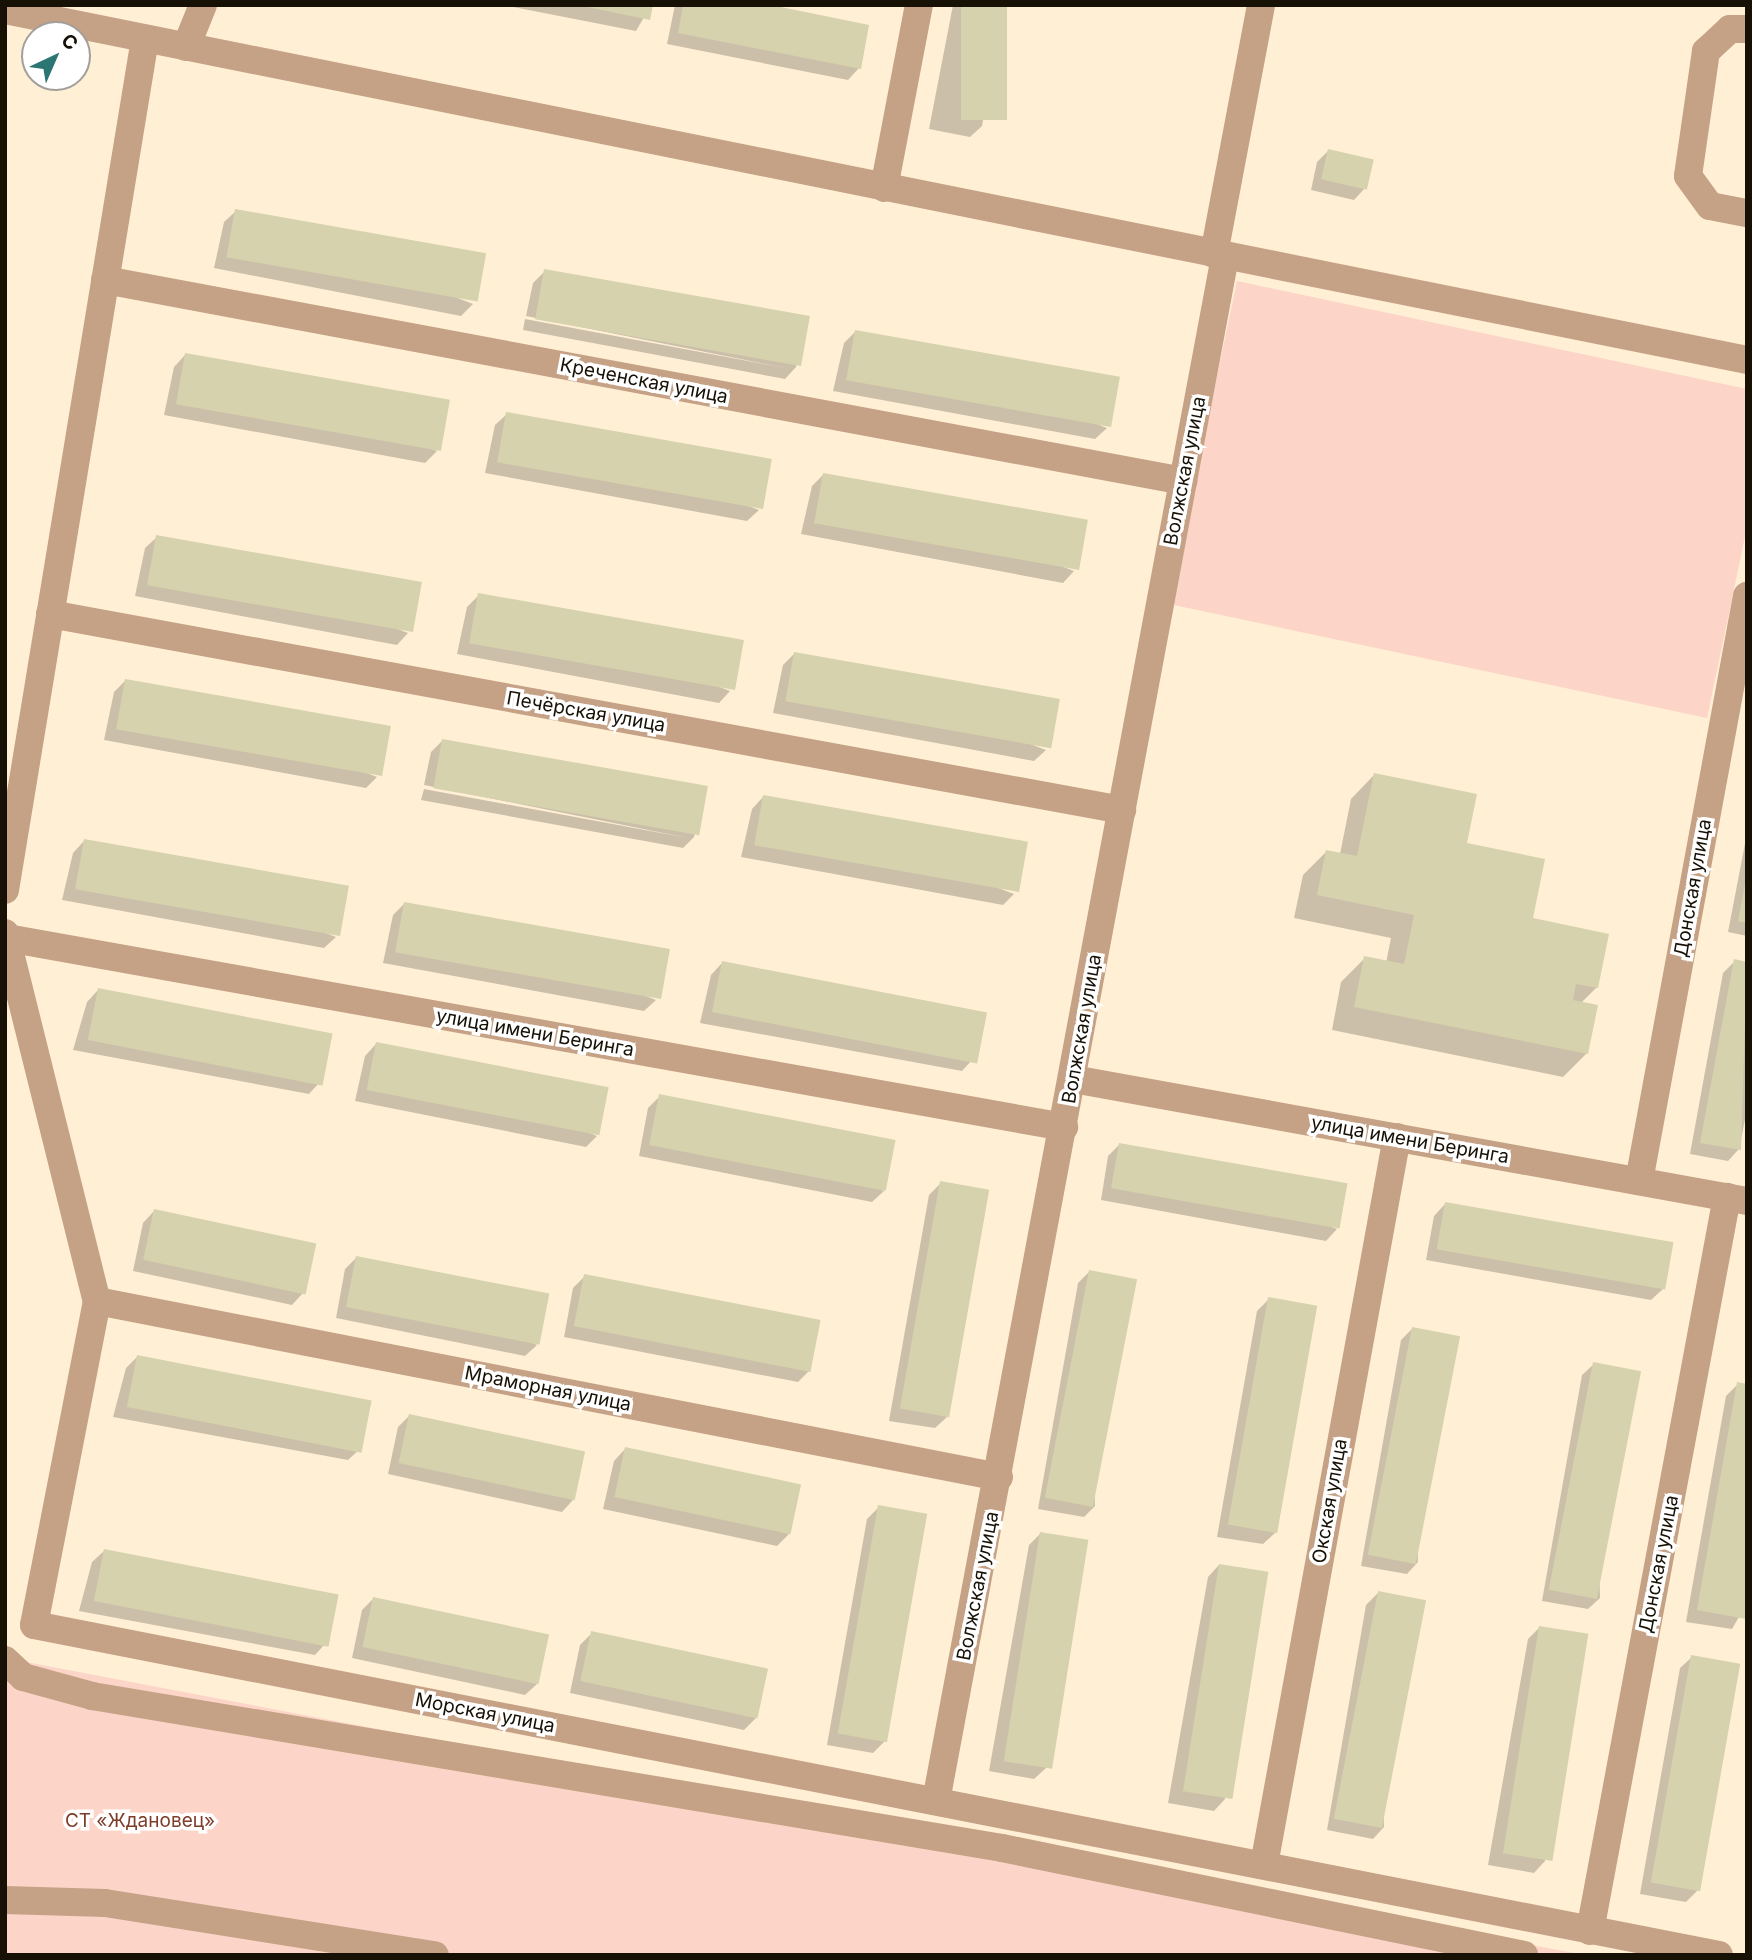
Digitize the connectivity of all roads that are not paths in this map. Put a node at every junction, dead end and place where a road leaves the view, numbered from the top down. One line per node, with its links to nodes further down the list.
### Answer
1 (203, 5): 7 (street)
2 (919, 5): 8 (street)
3 (1261, 5): 10 (street, Волжская улица)
4 (5, 10): 6 (street)
5 (1747, 29): 9 (street)
6 (145, 38): 7 (street); 11 (street)
7 (186, 47): 8 (street)
8 (884, 188): 10 (street)
9 (1747, 213)
10 (1219, 255): 12 (street); 13 (street, Волжская улица)
11 (105, 280): 13 (street, Креченская улица); 15 (street)
12 (1747, 360)
13 (1183, 481): 16 (street, Волжская улица)
14 (1747, 596): 22 (street, Донская улица)
15 (50, 614): 16 (street, Печёрская улица); 17 (street)
16 (1122, 810): 19 (street, Волжская улица)
17 (5, 890)
18 (6, 936): 20 (street, улица имени Беринга); 24 (street)
19 (1073, 1079): 20 (street, Волжская улица); 21 (street, улица имени Беринга)
20 (1063, 1127): 25 (street, Волжская улица)
21 (1397, 1137): 22 (street, улица имени Беринга); 28 (street, Окская улица)
22 (1639, 1181): 23 (street, улица имени Беринга)
23 (1737, 1199): 30 (street, Донская улица)
24 (97, 1301): 25 (street, Мраморная улица); 27 (street, Морская улица)
25 (999, 1477): 27 (street, Волжская улица)
26 (5, 1660): 32 (street)
27 (936, 1801): 28 (street, Морская улица)
28 (1264, 1865): 30 (street, Морская улица)
29 (5, 1900): 31 (street)
30 (1590, 1931): 33 (street, Морская улица)
31 (435, 1955)
32 (1524, 1955)
33 (1720, 1955)

